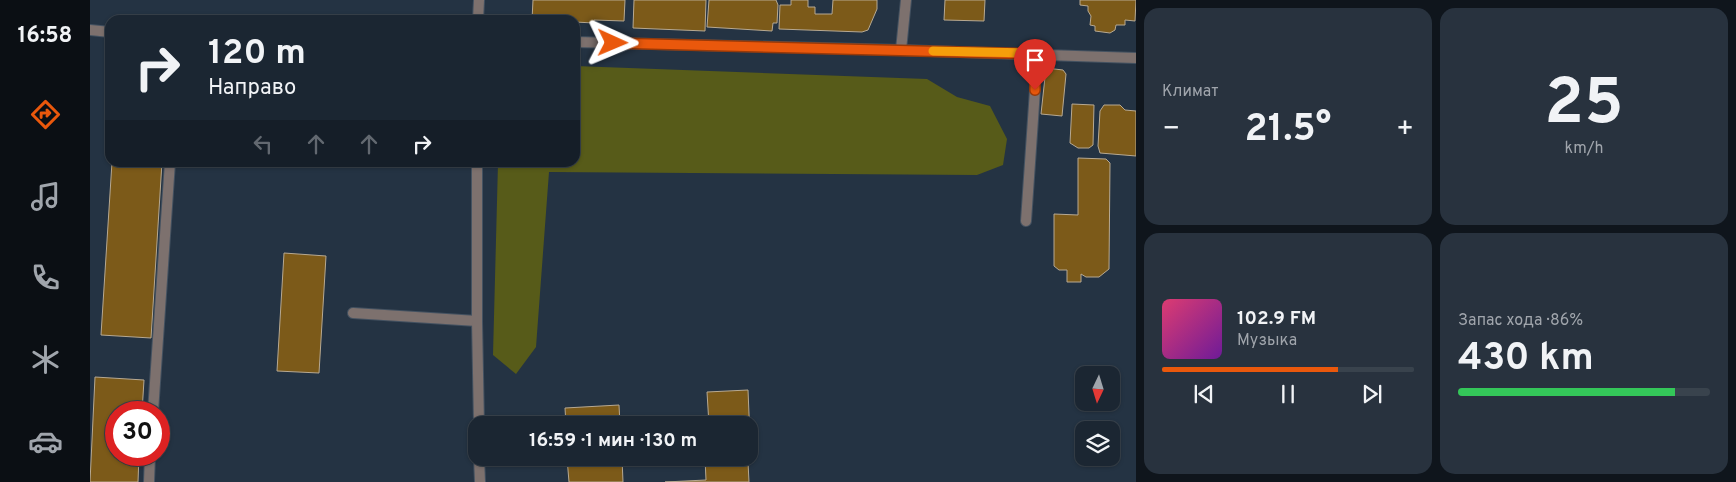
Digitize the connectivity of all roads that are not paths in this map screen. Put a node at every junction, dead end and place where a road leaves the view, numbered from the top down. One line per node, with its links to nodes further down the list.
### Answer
1 (479, 0): 3 (street)
2 (906, 0): 7 (street)
3 (478, 15)
4 (90, 30): 5 (street)
5 (105, 32)
6 (580, 42): 7 (street)
7 (901, 50): 8 (street)
8 (1035, 54): 9 (street); 12 (street)
9 (1136, 58)
10 (170, 167): 15 (street)
11 (478, 167): 14 (street)
12 (1026, 221)
13 (353, 313): 14 (street)
14 (477, 321): 16 (street)
15 (154, 401)
16 (479, 416)
17 (150, 466): 19 (street)
18 (479, 466): 20 (street)
19 (149, 482)
20 (480, 482)

